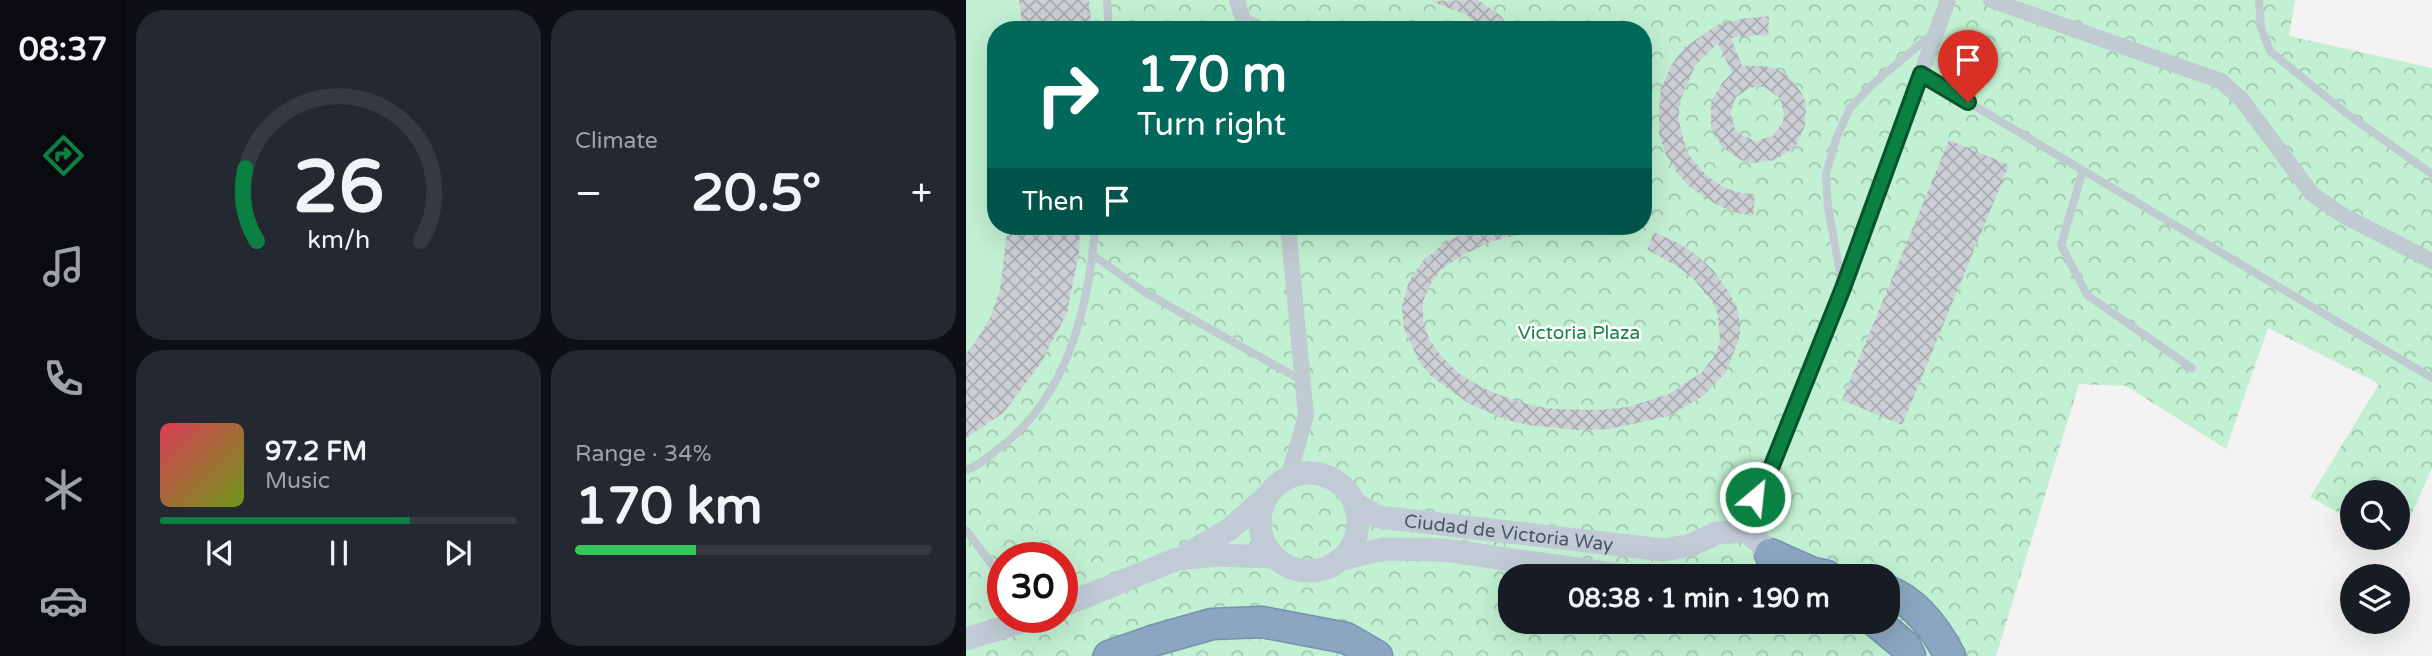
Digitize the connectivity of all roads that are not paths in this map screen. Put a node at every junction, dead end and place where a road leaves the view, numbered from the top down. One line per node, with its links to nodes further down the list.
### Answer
1 (1107, 0): 6 (lane)
2 (1237, 0): 7 (street)
3 (1948, 0): 8 (street)
4 (1991, 0): 15 (street)
5 (2259, 0): 11 (lane)
6 (1108, 21)
7 (1243, 21)
8 (1937, 30): 9 (street); 16 (lane)
9 (1921, 74): 10 (lane); 16 (street)
10 (2083, 170): 17 (lane); 18 (lane)
11 (2432, 174)
12 (1094, 235): 14 (lane)
13 (1289, 235): 19 (street)
14 (1093, 255): 19 (lane); 20 (lane)
15 (2432, 261)
16 (1843, 288): 27 (street)
17 (2192, 368)
18 (2432, 378)
19 (1303, 381): 21 (street)
20 (966, 470)
21 (1288, 478): 22 (main road); 23 (main road)
22 (1269, 493): 25 (main road); 28 (main road)
23 (1355, 504): 27 (main road, Ciudad de Victoria Way); 29 (main road)
24 (966, 530): 26 (lane)
25 (1274, 557): 28 (main road); 29 (main road)
26 (987, 558)
27 (1768, 558): 31 (highway)
28 (1177, 559): 33 (main road)
29 (1341, 559): 30 (main road, Ciudad de Victoria Way)
30 (1541, 564)
31 (1786, 564)
32 (1900, 596): 40 (highway)
33 (1078, 599)
34 (987, 632): 36 (main road)
35 (1891, 634): 39 (highway)
36 (966, 639)
37 (1109, 656): 38 (highway)
38 (1377, 656)
39 (1910, 656)
40 (1950, 656)

